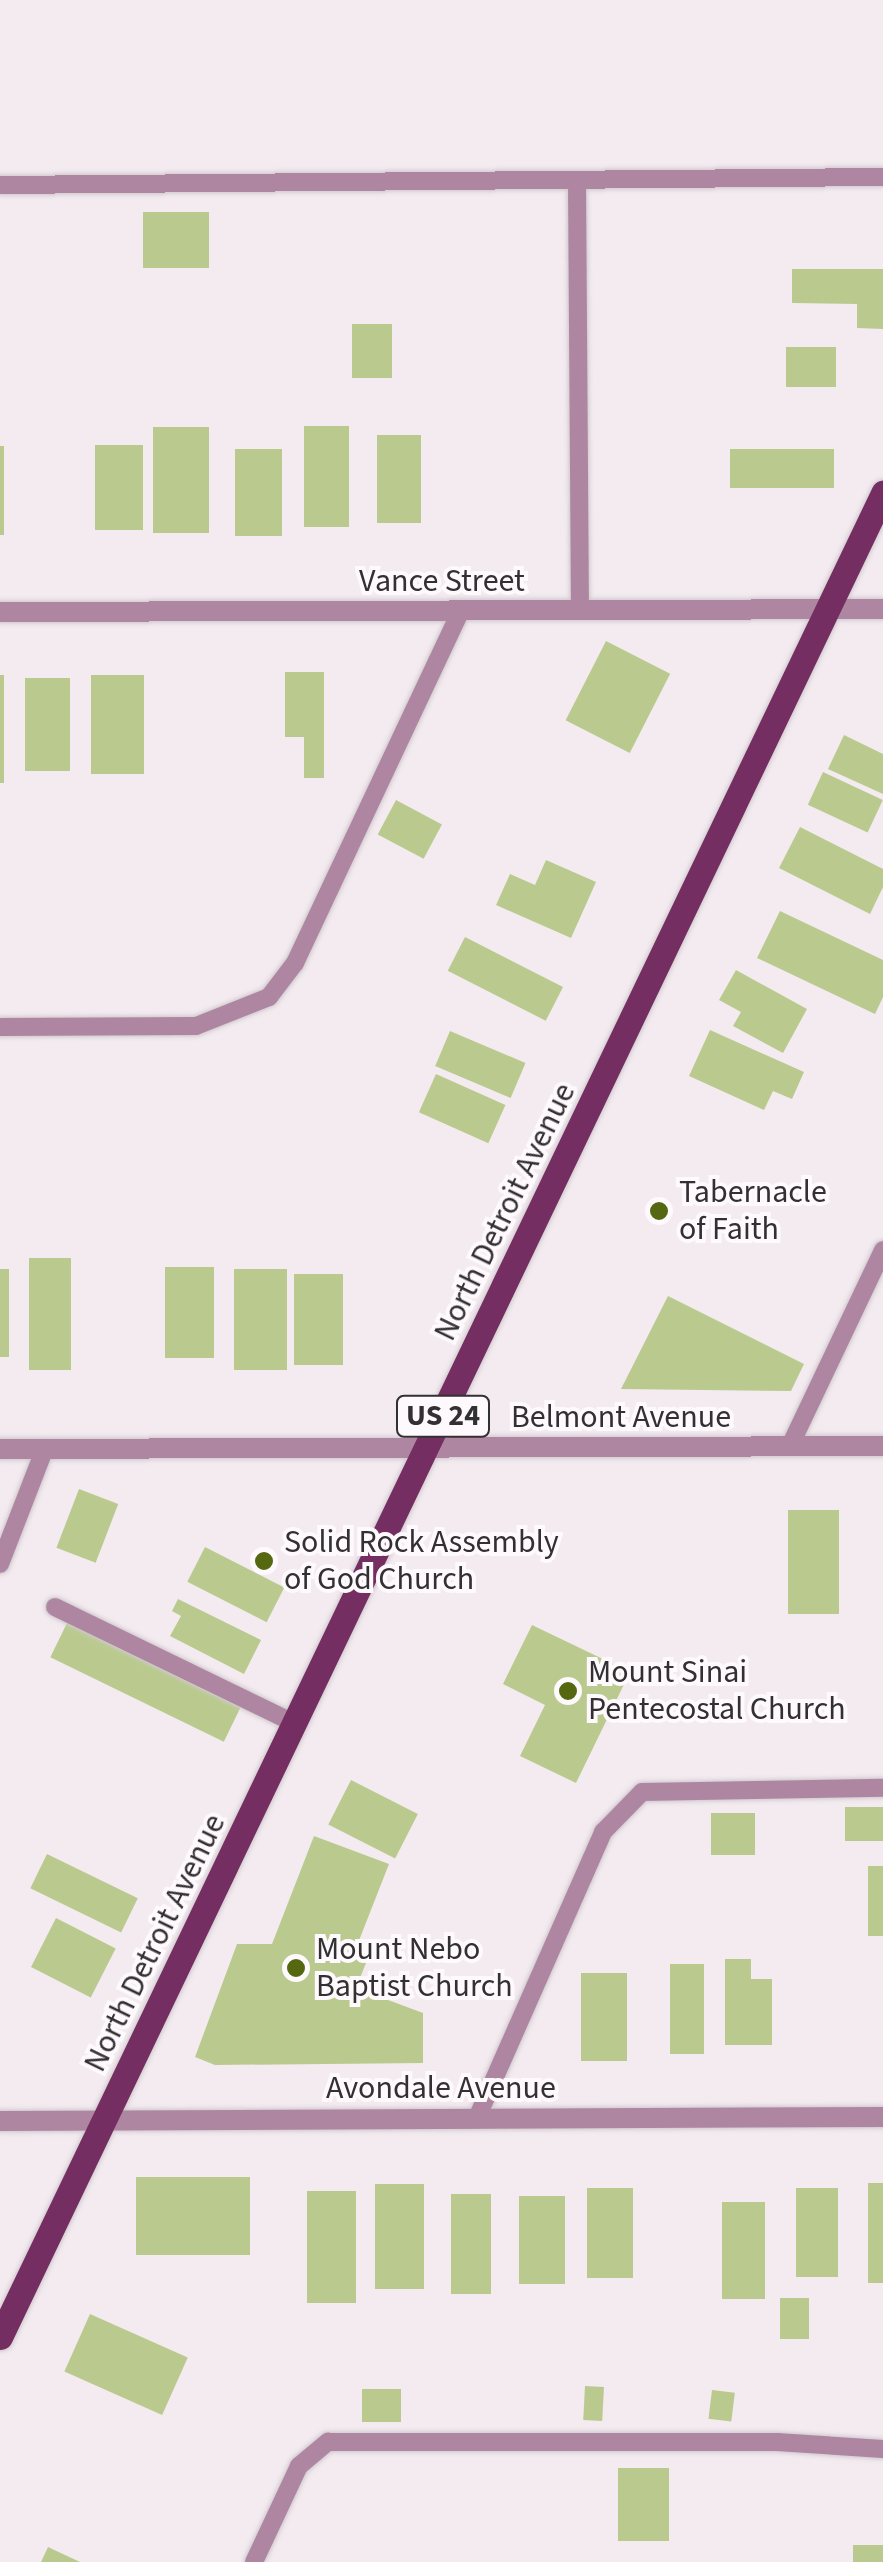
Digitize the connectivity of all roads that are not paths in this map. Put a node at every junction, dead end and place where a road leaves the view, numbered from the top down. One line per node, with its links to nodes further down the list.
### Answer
1 (883, 177): 2 (lane)
2 (576, 183): 3 (lane); 6 (lane)
3 (0, 185)
4 (883, 492): 7 (main road, North Detroit Avenue / US 24)
5 (883, 609): 7 (street, Vance Street)
6 (580, 610): 7 (street, Vance Street); 9 (street, Vance Street)
7 (828, 610): 14 (main road, North Detroit Avenue / US 24)
8 (0, 612): 9 (street, Vance Street)
9 (460, 612): 10 (lane)
10 (0, 1027)
11 (883, 1250): 12 (lane)
12 (790, 1446): 13 (street, Belmont Avenue); 14 (street, Belmont Avenue)
13 (883, 1446)
14 (428, 1447): 16 (street, Belmont Avenue); 19 (main road, North Detroit Avenue / US 24)
15 (0, 1448): 16 (street, Belmont Avenue)
16 (44, 1448): 17 (lane)
17 (0, 1564)
18 (55, 1607): 19 (lane)
19 (296, 1724): 23 (main road, North Detroit Avenue / US 24)
20 (883, 1788): 21 (lane)
21 (477, 2118): 22 (street, Avondale Avenue); 23 (street, Avondale Avenue)
22 (883, 2118)
23 (107, 2119): 24 (street, Avondale Avenue); 25 (main road, North Detroit Avenue / US 24)
24 (0, 2121)
25 (0, 2337)
26 (883, 2450): 27 (lane)
27 (254, 2562)

